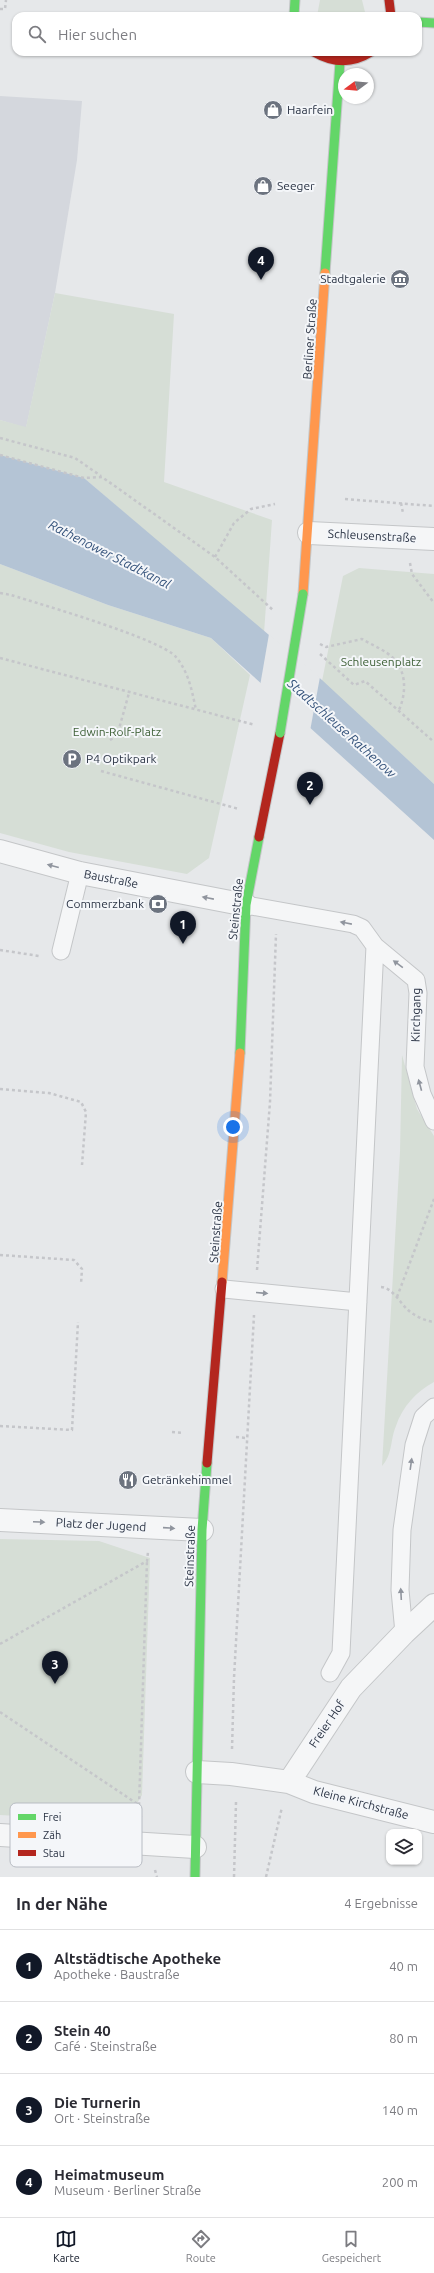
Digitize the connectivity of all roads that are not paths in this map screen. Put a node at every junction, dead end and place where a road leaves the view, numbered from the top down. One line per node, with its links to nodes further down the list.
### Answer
1 (292, 0): 3 (main road)
2 (389, 0): 4 (main road)
3 (294, 12)
4 (390, 12)
5 (422, 22): 6 (main road)
6 (434, 23)
7 (320, 56): 9 (main road)
8 (362, 56): 9 (main road)
9 (340, 62): 10 (main road, Berliner Straße)
10 (309, 533): 11 (street, Schleusenstraße); 12 (main road, Berliner Straße)
11 (434, 540)
12 (303, 594): 15 (main road, Steinstraße, bridge)
13 (0, 851): 14 (street, Baustraße, one-way to 13)
14 (80, 873): 15 (street, Baustraße, one-way to 14); 17 (lane)
15 (246, 904): 16 (lane, Kirchgang, one-way to 15); 19 (main road, Steinstraße)
16 (375, 946): 18 (lane, Kirchgang, one-way to 16); 20 (lane)
17 (61, 951)
18 (434, 1121)
19 (224, 1289): 20 (lane, one-way to 20); 23 (main road, Steinstraße)
20 (358, 1302): 26 (lane)
21 (434, 1407): 25 (lane, one-way to 21)
22 (0, 1520): 23 (street, Platz der Jugend, one-way to 23)
23 (202, 1530): 27 (main road, Steinstraße)
24 (434, 1605): 25 (street, Freier Hof)
25 (404, 1633): 28 (street, Freier Hof)
26 (330, 1673)
27 (197, 1772): 28 (street); 33 (main road, Steinstraße)
28 (289, 1782): 29 (street, Kleine Kirchstraße)
29 (434, 1822)
30 (0, 1836): 31 (street)
31 (10, 1837)
32 (142, 1845): 33 (street)
33 (195, 1848): 34 (main road, Steinstraße)
34 (195, 1877)

